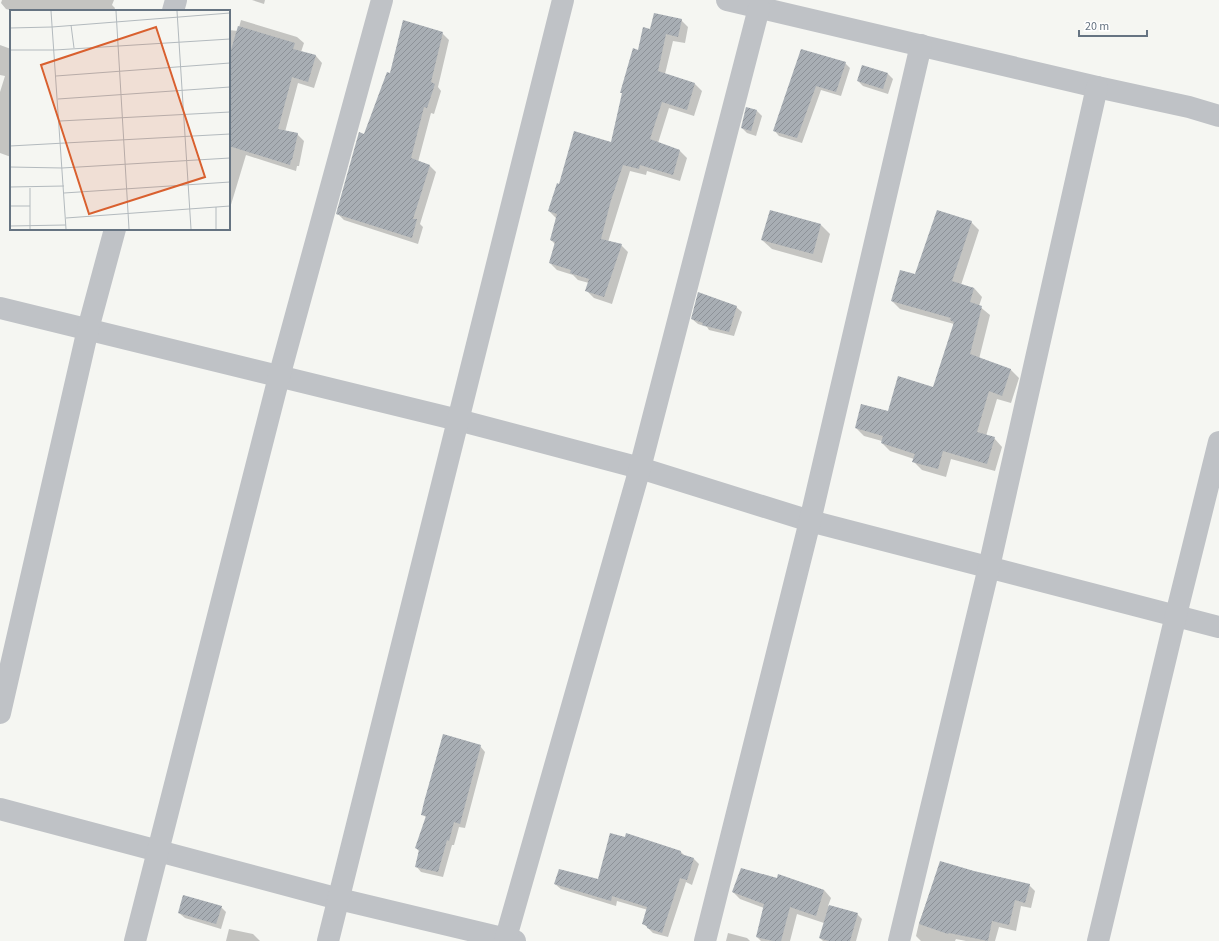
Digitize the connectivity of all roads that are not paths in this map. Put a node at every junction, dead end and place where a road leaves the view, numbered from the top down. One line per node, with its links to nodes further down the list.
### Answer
1 (176, 0): 6 (street)
2 (382, 0): 13 (street)
3 (563, 0): 14 (street)
4 (727, 0): 5 (street)
5 (758, 8): 7 (street); 16 (street)
6 (173, 10)
7 (921, 45): 8 (street); 17 (street)
8 (1097, 87): 9 (street); 18 (street)
9 (1219, 116)
10 (115, 230): 12 (street)
11 (0, 308): 12 (street)
12 (88, 329): 13 (street); 21 (street)
13 (279, 376): 14 (street); 23 (street)
14 (458, 420): 16 (street); 24 (street)
15 (1219, 442): 19 (street)
16 (640, 468): 17 (street); 25 (street)
17 (810, 521): 18 (street); 28 (street)
18 (990, 567): 19 (street); 29 (street)
19 (1176, 615): 20 (street); 30 (street)
20 (1219, 626)
21 (0, 713)
22 (0, 809): 23 (street)
23 (158, 852): 24 (street); 26 (street)
24 (339, 899): 25 (street); 27 (street)
25 (508, 940)
26 (135, 941)
27 (328, 941)
28 (705, 941)
29 (899, 941)
30 (1098, 941)

